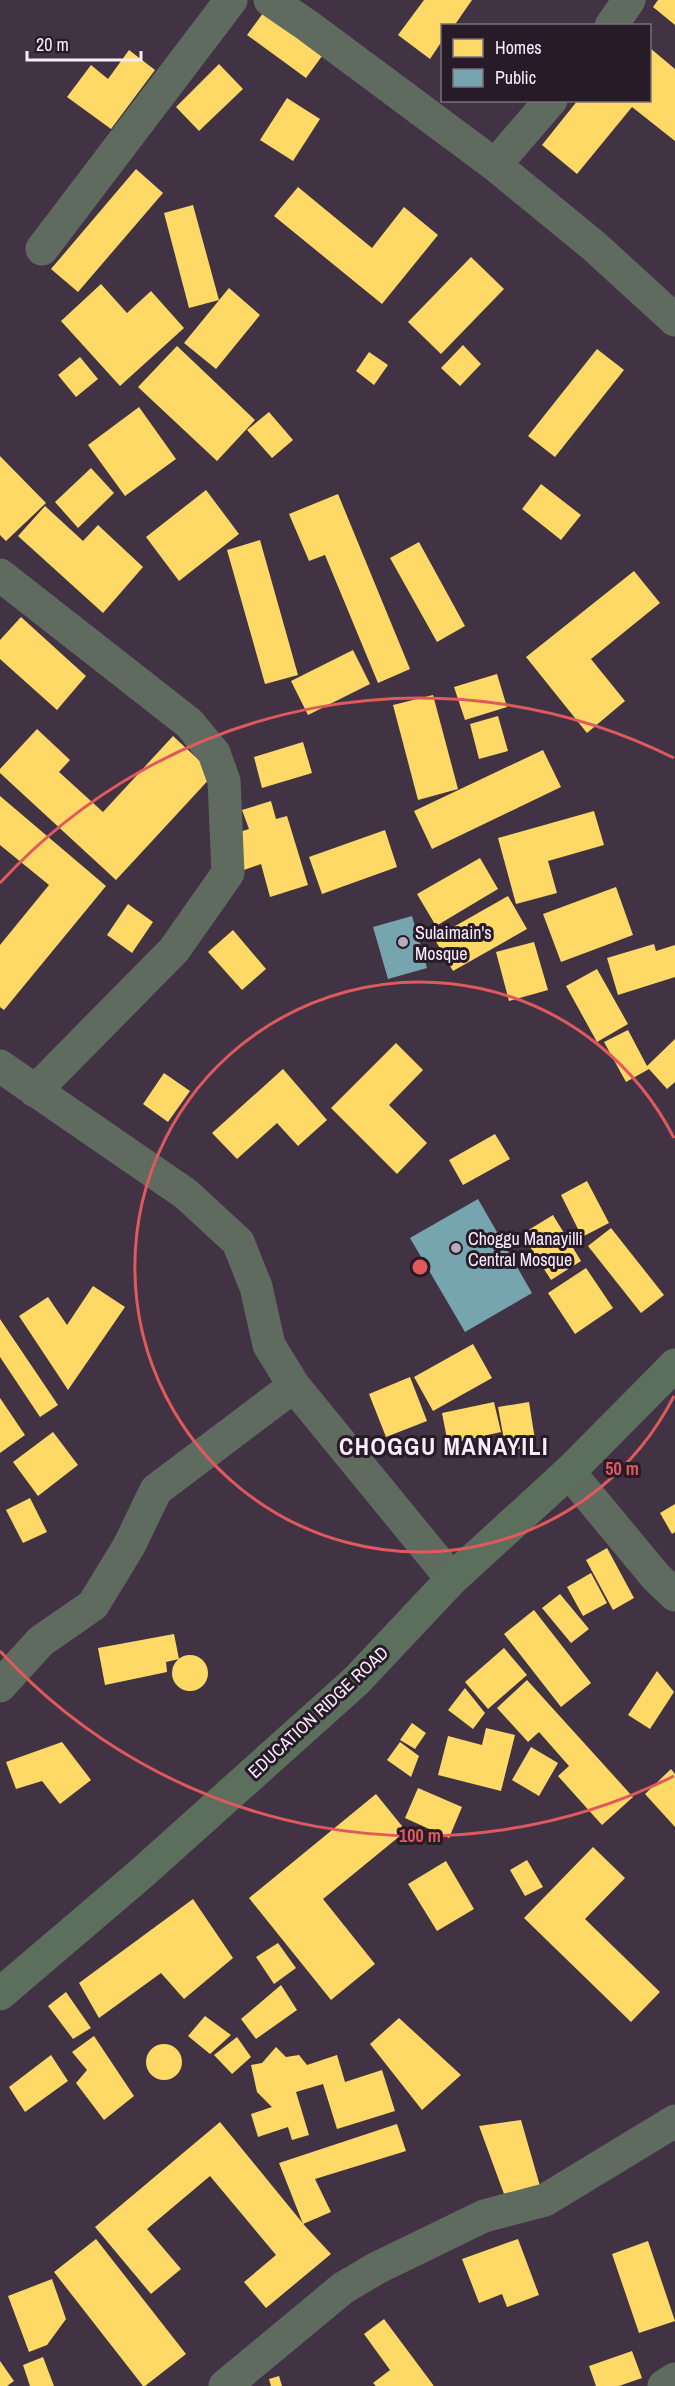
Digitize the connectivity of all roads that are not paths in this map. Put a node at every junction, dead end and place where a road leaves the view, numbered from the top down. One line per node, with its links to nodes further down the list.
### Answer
1 (231, 0): 7 (street)
2 (270, 0): 6 (street)
3 (629, 0): 4 (street)
4 (612, 24)
5 (549, 102): 6 (street)
6 (495, 165): 8 (street)
7 (42, 249)
8 (675, 320)
9 (0, 575): 11 (street)
10 (0, 1066): 11 (street)
11 (35, 1091): 13 (street)
12 (675, 1365): 14 (main road, EDUCATION RIDGE ROAD)
13 (294, 1386): 15 (street); 17 (street)
14 (569, 1472): 15 (main road, EDUCATION RIDGE ROAD); 16 (street)
15 (452, 1579): 18 (main road, EDUCATION RIDGE ROAD)
16 (675, 1595)
17 (0, 1686)
18 (0, 1994)
19 (675, 2121): 21 (street)
20 (675, 2379): 22 (street)
21 (225, 2386)
22 (664, 2386)

